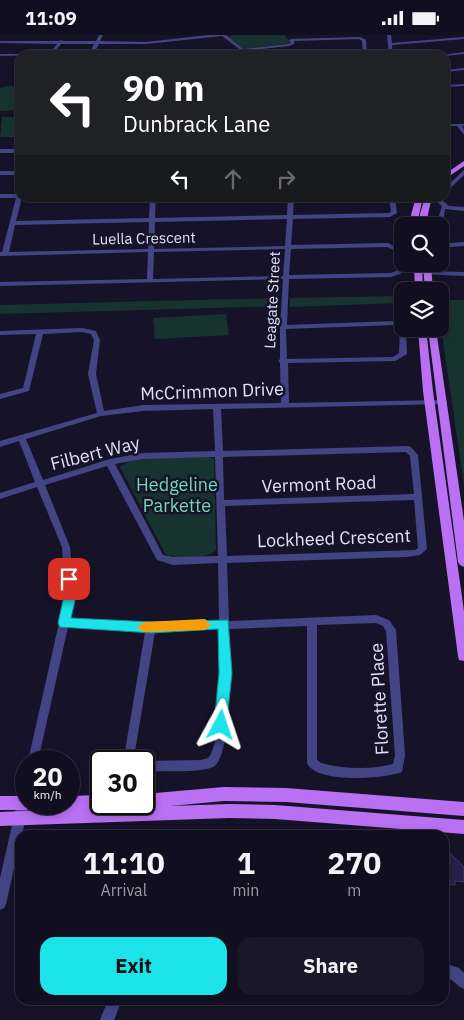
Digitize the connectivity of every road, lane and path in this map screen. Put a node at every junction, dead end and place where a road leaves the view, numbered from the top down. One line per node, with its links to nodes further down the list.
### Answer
1 (101, 35): 12 (street)
2 (222, 35): 6 (street); 15 (street)
3 (286, 35): 9 (street)
4 (389, 35): 14 (street)
5 (412, 35): 13 (street)
6 (189, 37): 12 (street); 18 (street)
7 (332, 38): 9 (street); 20 (street); 21 (street)
8 (464, 38): 13 (street)
9 (291, 40): 15 (street)
10 (61, 41): 11 (street); 12 (street); 16 (street)
11 (0, 42)
12 (97, 42): 17 (street)
13 (413, 43): 14 (street)
14 (390, 44): 22 (street)
15 (274, 47): 19 (street)
16 (56, 50)
17 (93, 50)
18 (202, 50)
19 (277, 50)
20 (329, 50)
21 (364, 50)
22 (391, 50)
23 (464, 53): 25 (street)
24 (15, 54): 26 (street)
25 (450, 54)
26 (0, 55)
27 (464, 69): 28 (street)
28 (450, 70)
29 (464, 85): 30 (street)
30 (450, 86)
31 (450, 125): 32 (street)
32 (458, 125): 33 (street); 34 (street)
33 (464, 125)
34 (464, 133)
35 (0, 151): 36 (street)
36 (15, 151)
37 (464, 157): 39 (main road)
38 (464, 163): 42 (main road)
39 (450, 165)
40 (0, 173): 41 (street)
41 (15, 173)
42 (450, 173)
43 (464, 173): 44 (street)
44 (450, 186)
45 (15, 195): 46 (street)
46 (0, 196)
47 (18, 202): 60 (street)
48 (153, 202): 59 (street)
49 (291, 202): 56 (street, Leagate Street)
50 (393, 202): 56 (street)
51 (419, 202): 57 (main road)
52 (427, 202): 58 (main road)
53 (440, 202): 54 (street)
54 (446, 207): 55 (street); 61 (street)
55 (464, 209)
56 (290, 217): 59 (street); 62 (street, Leagate Street)
57 (416, 217)
58 (424, 217)
59 (152, 220): 60 (street); 63 (street)
60 (13, 223): 64 (street)
61 (464, 244)
62 (288, 247): 63 (street, Luella Crescent); 68 (street, Leagate Street); 68 (street)
63 (150, 251): 64 (street, Luella Crescent); 69 (street)
64 (2, 254)
65 (418, 273): 66 (street); 70 (main road)
66 (428, 274): 67 (street); 71 (main road)
67 (464, 274)
68 (286, 277): 69 (street); 74 (street, Leagate Street)
69 (150, 281): 72 (street)
70 (419, 282)
71 (428, 282)
72 (0, 284)
73 (394, 323): 74 (street)
74 (283, 327): 80 (street, Leagate Street)
75 (40, 331): 76 (street); 81 (street); 86 (street)
76 (0, 333)
77 (402, 337): 80 (street)
78 (423, 337): 82 (main road)
79 (433, 337): 83 (main road)
80 (282, 361): 84 (street, Leagate Street)
81 (0, 397)
82 (430, 401): 83 (street, McCrimmon Drive); 84 (street, McCrimmon Drive); 101 (main road)
83 (443, 402): 96 (main road)
84 (285, 405): 85 (street, McCrimmon Drive)
85 (217, 406): 86 (street, McCrimmon Drive); 89 (street)
86 (101, 414): 87 (street, McCrimmon Drive)
87 (21, 437): 88 (street, McCrimmon Drive); 91 (street)
88 (0, 443)
89 (219, 453): 90 (street, Filbert Way); 93 (street, Lockheed Crescent); 94 (street)
90 (110, 462): 91 (street, Filbert Way); 95 (street, Lockheed Crescent)
91 (40, 483): 92 (street, Filbert Way); 98 (street)
92 (0, 496)
93 (418, 497): 94 (street, Vermont Road); 95 (street, Lockheed Crescent)
94 (221, 503): 95 (street)
95 (222, 559): 99 (street)
96 (464, 562)
97 (312, 621): 97 (street, Florette Place); 99 (street, Florette Place)
98 (64, 623): 100 (street, Florette Place); 102 (street)
99 (224, 623): 100 (street, Florette Place); 104 (street)
100 (152, 627): 103 (street)
101 (464, 656)
102 (35, 750)
103 (130, 750)
104 (155, 766)
105 (286, 795): 106 (main road); 109 (main road); 110 (main road)
106 (155, 800)
107 (15, 801): 108 (main road)
108 (0, 803)
109 (464, 809)
110 (275, 812): 113 (main road); 114 (main road)
111 (21, 815): 113 (street)
112 (0, 819): 113 (main road)
113 (20, 819): 115 (street)
114 (464, 827)
115 (17, 830)
116 (15, 840): 117 (street)
117 (0, 904)
118 (449, 971): 119 (street)
119 (464, 982)
120 (113, 1005): 121 (street)
121 (107, 1020)

